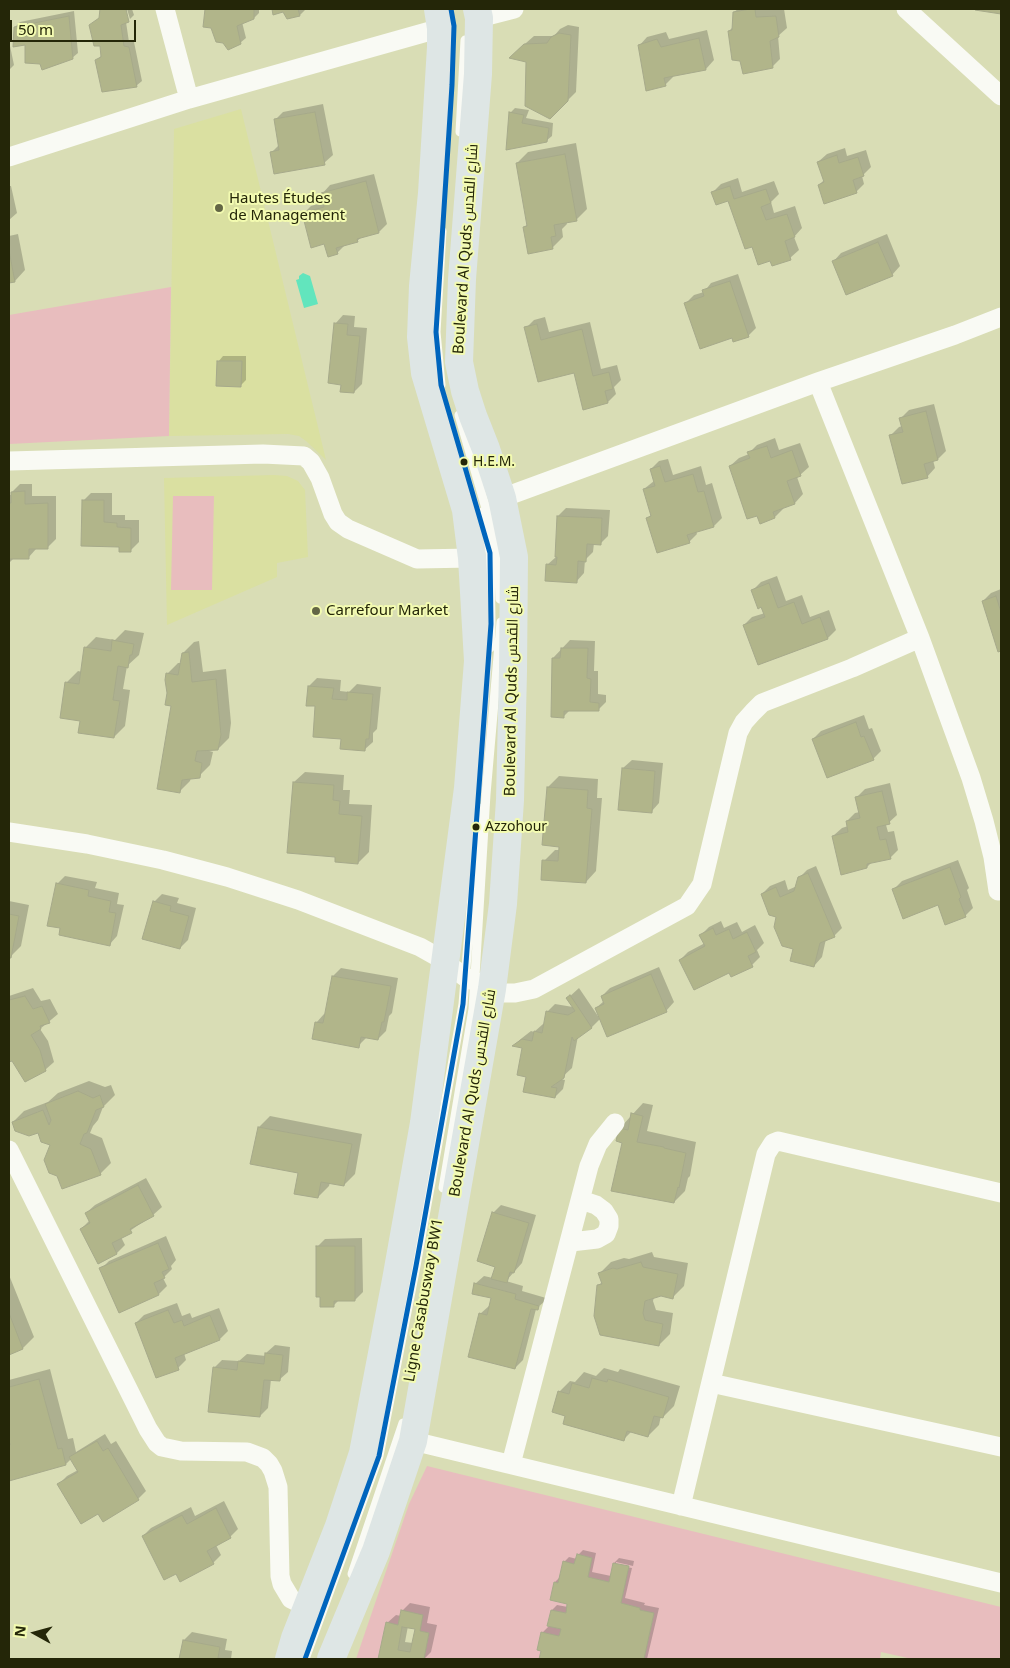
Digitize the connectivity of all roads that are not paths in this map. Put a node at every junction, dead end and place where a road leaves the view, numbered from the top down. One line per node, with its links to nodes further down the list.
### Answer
1 (165, 9): 6 (street)
2 (514, 9): 4 (street)
3 (906, 9): 5 (street)
4 (459, 17): 6 (street); 7 (lane); 13 (main road, Boulevard Al Quds شارع القدس); 14 (main road, Boulevard Al Quds شارع القدس); 18 (lane, Ligne Casabusway BW1)
5 (1001, 96)
6 (189, 99): 8 (street)
7 (460, 137)
8 (9, 157)
9 (1001, 317): 11 (street)
10 (448, 363): 18 (lane, Ligne Casabusway BW1)
11 (818, 382): 13 (street); 15 (street)
12 (9, 461): 14 (street)
13 (502, 498): 18 (main road, Boulevard Al Quds شارع القدس)
14 (472, 558): 18 (main road, Boulevard Al Quds شارع القدس)
15 (920, 638): 17 (street); 18 (street)
16 (9, 832): 18 (street)
17 (998, 891)
18 (469, 978): 23 (lane, Ligne Casabusway BW1); 27 (main road, Boulevard Al Quds شارع القدس); 33 (main road, Boulevard Al Quds شارع القدس); 36 (lane, Ligne Casabusway BW1)
19 (615, 1123): 22 (street)
20 (9, 1150): 33 (street)
21 (1001, 1193): 25 (street)
22 (581, 1200): 24 (street); 24 (street)
23 (441, 1202)
24 (571, 1242): 29 (street)
25 (711, 1383): 28 (street); 30 (street)
26 (405, 1415): 32 (lane)
27 (413, 1441): 29 (street); 38 (main road, Boulevard Al Quds شارع القدس)
28 (1001, 1447)
29 (511, 1464): 30 (street)
30 (681, 1506): 31 (street)
31 (1001, 1583)
32 (348, 1587)
33 (307, 1607): 35 (main road, Boulevard Al Quds شارع القدس)
34 (332, 1632): 37 (lane)
35 (289, 1659)
36 (306, 1659)
37 (322, 1659)
38 (331, 1659)

